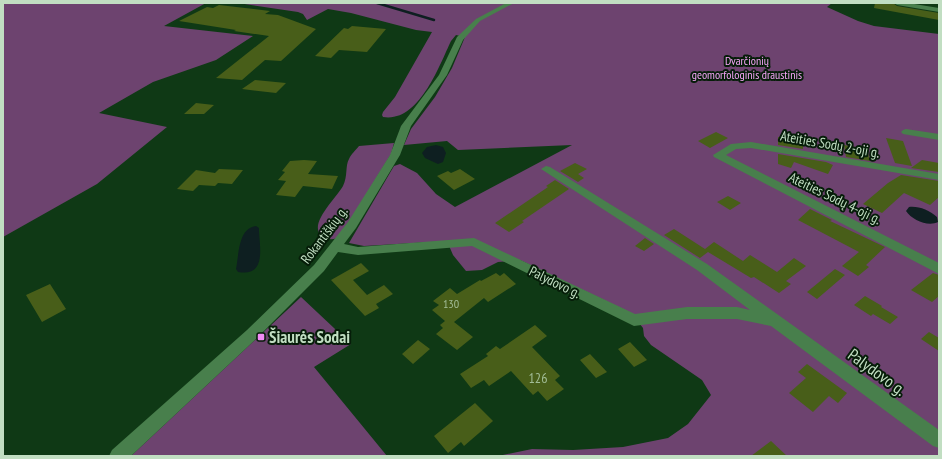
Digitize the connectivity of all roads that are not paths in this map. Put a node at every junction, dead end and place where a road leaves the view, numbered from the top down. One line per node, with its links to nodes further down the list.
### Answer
1 (511, 3): 9 (street, Rokantiškių g.)
2 (897, 3): 3 (street)
3 (939, 10)
4 (906, 132): 5 (street)
5 (939, 137)
6 (718, 155): 8 (street, Ateities Sodų 2-oji g.); 10 (street, Ateities Sodų 4-oji g.)
7 (546, 169): 11 (street, Palydovo g.)
8 (939, 177)
9 (337, 247): 11 (street, Palydovo g.); 13 (street, Rokantiškių g.)
10 (939, 269)
11 (774, 320): 12 (street, Palydovo g.)
12 (939, 440)
13 (118, 456)

